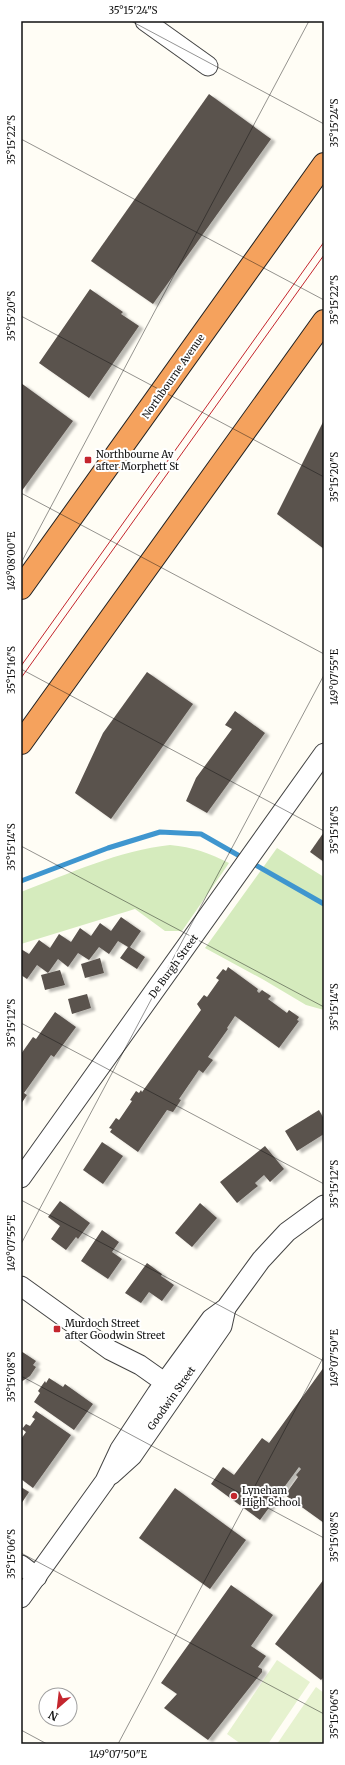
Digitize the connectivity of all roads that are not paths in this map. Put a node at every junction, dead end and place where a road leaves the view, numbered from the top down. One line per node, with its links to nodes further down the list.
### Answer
1 (145, 21): 2 (street)
2 (208, 66)
3 (324, 164): 5 (highway, Northbourne Avenue)
4 (324, 321): 6 (highway)
5 (21, 588)
6 (21, 743)
7 (324, 752): 8 (street, De Burgh Street)
8 (21, 1178)
9 (324, 1205): 11 (street, Goodwin Street)
10 (21, 1286): 11 (street)
11 (167, 1392): 13 (street, Goodwin Street)
12 (21, 1565): 13 (street)
13 (37, 1577): 14 (street, Goodwin Street)
14 (21, 1598)

